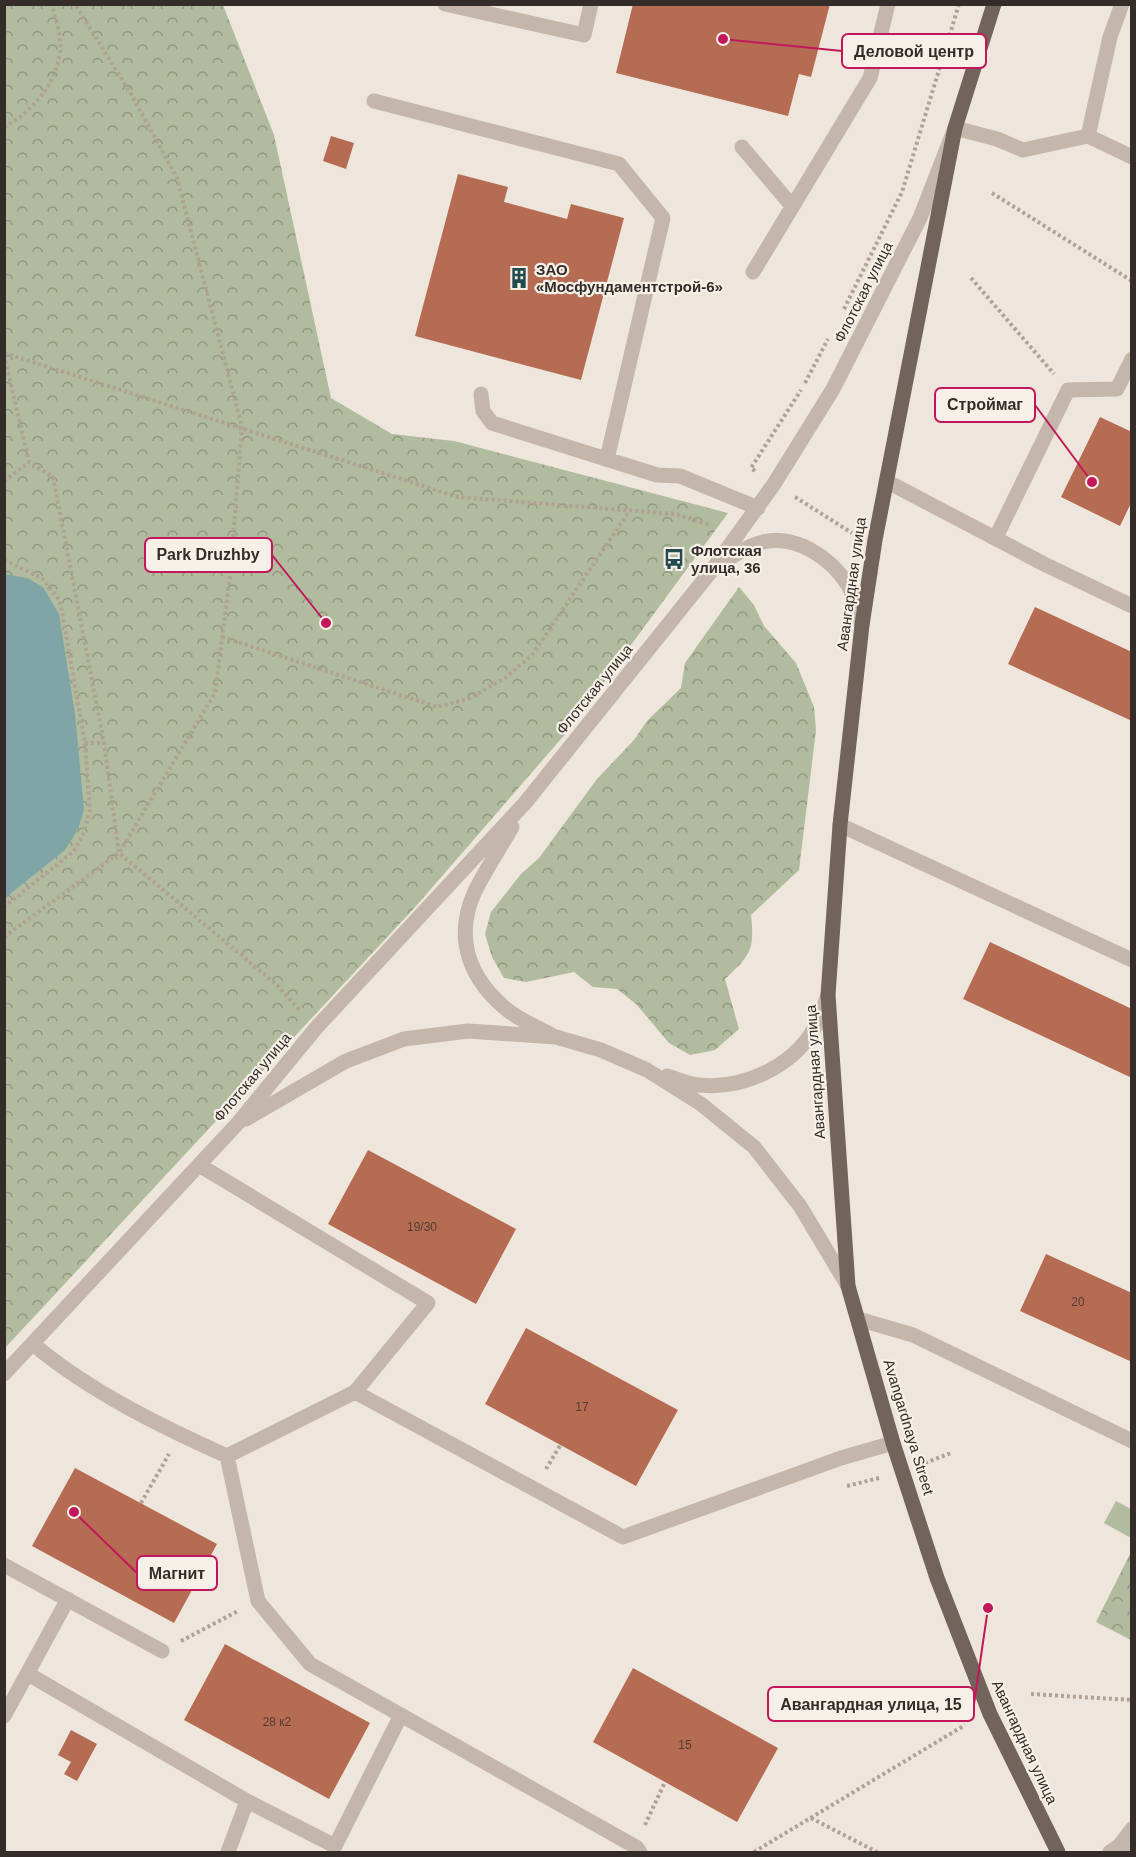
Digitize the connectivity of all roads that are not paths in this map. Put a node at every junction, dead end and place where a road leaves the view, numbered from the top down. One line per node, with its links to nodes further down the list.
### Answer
1 (445, 4): 2 (street)
2 (591, 4)
3 (888, 4): 11 (street)
4 (993, 4): 7 (main road, Флотская улица)
5 (1122, 4): 8 (street)
6 (374, 101): 15 (street)
7 (956, 128): 8 (street); 16 (main road, Авангардная улица); 17 (street, Флотская улица)
8 (1088, 136): 10 (street)
9 (742, 147): 11 (street)
10 (1131, 157)
11 (792, 206): 12 (street)
12 (753, 272)
13 (1131, 359): 18 (street)
14 (482, 394): 15 (street)
15 (607, 459): 17 (street)
16 (886, 481): 18 (street); 21 (main road, Авангардная улица)
17 (758, 508): 19 (street, Флотская улица)
18 (996, 537): 20 (street)
19 (712, 570): 21 (street, Флотская улица); 22 (street, Флотская улица)
20 (1131, 606)
21 (862, 625): 23 (main road, Авангардная улица)
22 (525, 803): 26 (street, Флотская улица); 28 (street, Флотская улица)
23 (840, 825): 24 (street); 25 (main road, Авангардная улица)
24 (1131, 960)
25 (828, 995): 27 (street); 30 (main road, Авангардная улица)
26 (556, 1037): 27 (street); 28 (street)
27 (647, 1070): 30 (street)
28 (238, 1123): 29 (street, Флотская улица)
29 (199, 1165): 32 (street, Флотская улица); 34 (street)
30 (848, 1286): 31 (main road, Avangardnaya Street)
31 (858, 1319): 35 (street); 36 (main road, Avangardnaya Street)
32 (33, 1344): 33 (street, Флотская улица); 37 (street)
33 (4, 1374)
34 (355, 1392): 36 (street); 37 (street)
35 (1131, 1441)
36 (893, 1443): 49 (main road, Avangardnaya Street)
37 (227, 1456): 42 (street)
38 (4, 1564): 39 (street)
39 (68, 1599): 40 (street); 41 (street)
40 (162, 1651)
41 (28, 1674): 43 (street); 44 (street)
42 (401, 1715): 44 (street); 46 (street)
43 (4, 1716)
44 (247, 1801): 48 (street)
45 (1131, 1829): 47 (street)
46 (638, 1850)
47 (1119, 1850)
48 (228, 1852)
49 (1058, 1852)

